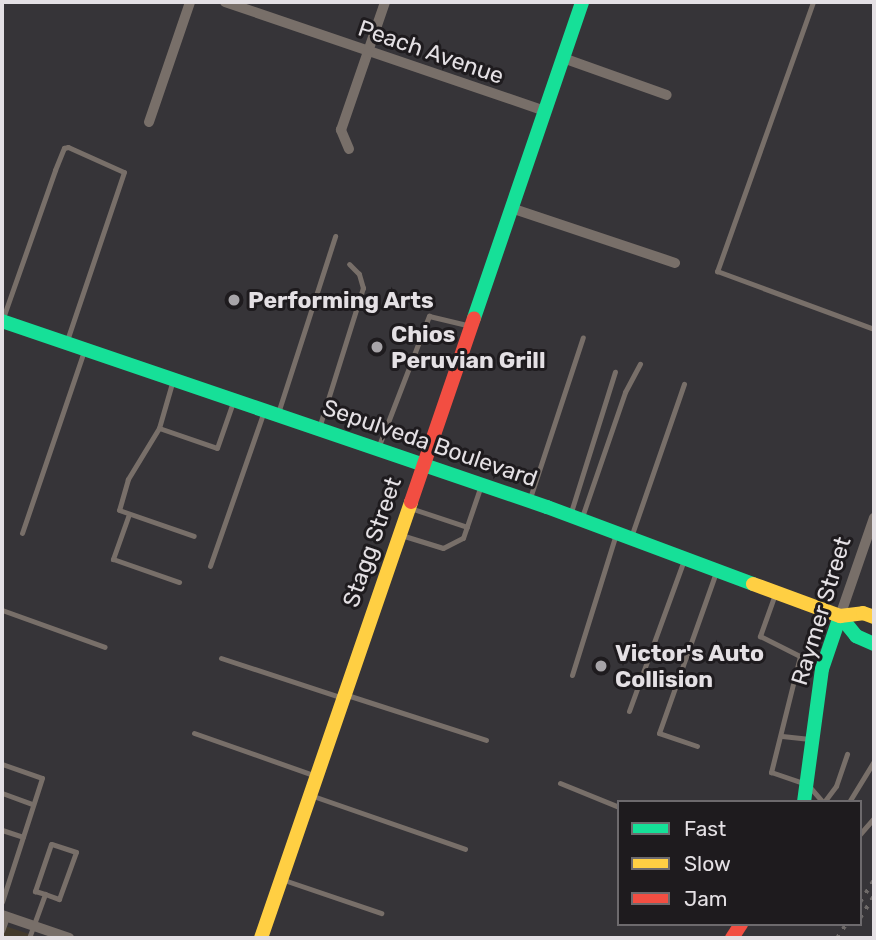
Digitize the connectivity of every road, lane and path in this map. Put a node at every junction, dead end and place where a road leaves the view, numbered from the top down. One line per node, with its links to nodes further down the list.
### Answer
1 (190, 2): 10 (street)
2 (225, 2): 6 (street, Peach Avenue)
3 (386, 2): 6 (street)
4 (582, 2): 7 (street, Stagg Street)
5 (813, 2): 18 (lane)
6 (369, 51): 9 (street, Peach Avenue); 11 (street)
7 (563, 58): 8 (street); 9 (street, Stagg Street)
8 (667, 95)
9 (545, 111): 12 (street, Stagg Street)
10 (149, 122)
11 (349, 149)
12 (511, 208): 14 (street); 17 (street, Stagg Street)
13 (335, 236): 27 (lane)
14 (676, 263)
15 (349, 264): 29 (lane)
16 (2, 321): 20 (street, Sepulveda Boulevard); 20 (lane)
17 (471, 326): 30 (lane); 31 (street, Stagg Street)
18 (874, 329)
19 (583, 337): 33 (lane)
20 (66, 343): 21 (street, Sepulveda Boulevard)
21 (85, 349): 24 (street, Sepulveda Boulevard); 40 (lane)
22 (640, 364): 36 (lane)
23 (615, 372): 36 (lane)
24 (173, 380): 26 (street, Sepulveda Boulevard); 28 (lane)
25 (684, 384): 43 (lane)
26 (233, 400): 27 (street, Sepulveda Boulevard); 28 (lane)
27 (271, 413): 29 (street, Sepulveda Boulevard); 45 (lane)
28 (159, 428): 35 (lane)
29 (319, 430): 30 (street, Sepulveda Boulevard)
30 (377, 450): 31 (street, Sepulveda Boulevard)
31 (422, 465): 32 (street, Sepulveda Boulevard); 34 (street, Stagg Street)
32 (481, 485): 33 (street, Sepulveda Boulevard); 38 (lane)
33 (529, 500): 36 (street, Sepulveda Boulevard)
34 (408, 507): 38 (lane); 41 (street, Stagg Street)
35 (129, 514): 42 (lane); 47 (lane)
36 (576, 517): 39 (street, Sepulveda Boulevard)
37 (874, 518): 50 (street, Raymer Street)
38 (467, 527): 41 (lane)
39 (617, 531): 43 (street, Sepulveda Boulevard); 55 (lane)
40 (22, 533)
41 (399, 534): 56 (street, Stagg Street)
42 (194, 536)
43 (631, 537): 44 (street, Sepulveda Boulevard)
44 (685, 557): 46 (street, Sepulveda Boulevard); 57 (lane)
45 (210, 566)
46 (717, 569): 48 (street, Sepulveda Boulevard); 62 (lane)
47 (179, 582)
48 (776, 591): 50 (street, Sepulveda Boulevard); 59 (lane)
49 (2, 610): 53 (lane)
50 (840, 616): 51 (street, Sepulveda Boulevard); 52 (street, Sepulveda Boulevard); 61 (street, Raymer Street)
51 (874, 617)
52 (874, 644)
53 (105, 647)
54 (221, 658): 56 (lane)
55 (572, 675)
56 (344, 696): 60 (lane); 66 (street, Stagg Street)
57 (629, 711)
58 (194, 733): 66 (lane)
59 (782, 736): 61 (lane); 68 (lane)
60 (486, 740)
61 (813, 740): 68 (street, Raymer Street)
62 (698, 746)
63 (847, 754): 73 (lane)
64 (874, 761): 74 (lane)
65 (2, 764): 75 (lane)
66 (316, 776): 70 (street, Stagg Street)
67 (560, 783): 76 (lane)
68 (808, 785): 71 (street, Raymer Street); 72 (lane)
69 (2, 793): 75 (lane)
70 (310, 796): 81 (lane); 82 (street, Stagg Street)
71 (804, 800)
72 (821, 800)
73 (825, 800)
74 (850, 800)
75 (33, 804): 80 (lane)
76 (617, 806)
77 (874, 818): 79 (lane)
78 (2, 830): 80 (lane)
79 (862, 831)
80 (23, 837): 84 (lane)
81 (465, 849)
82 (281, 879): 85 (lane); 91 (street, Stagg Street)
83 (45, 894): 83 (lane); 87 (lane)
84 (2, 902)
85 (381, 913)
86 (4, 916): 87 (street); 88 (lane)
87 (34, 926): 89 (lane); 90 (street)
88 (2, 931)
89 (29, 938)
90 (69, 938)
91 (261, 938)

